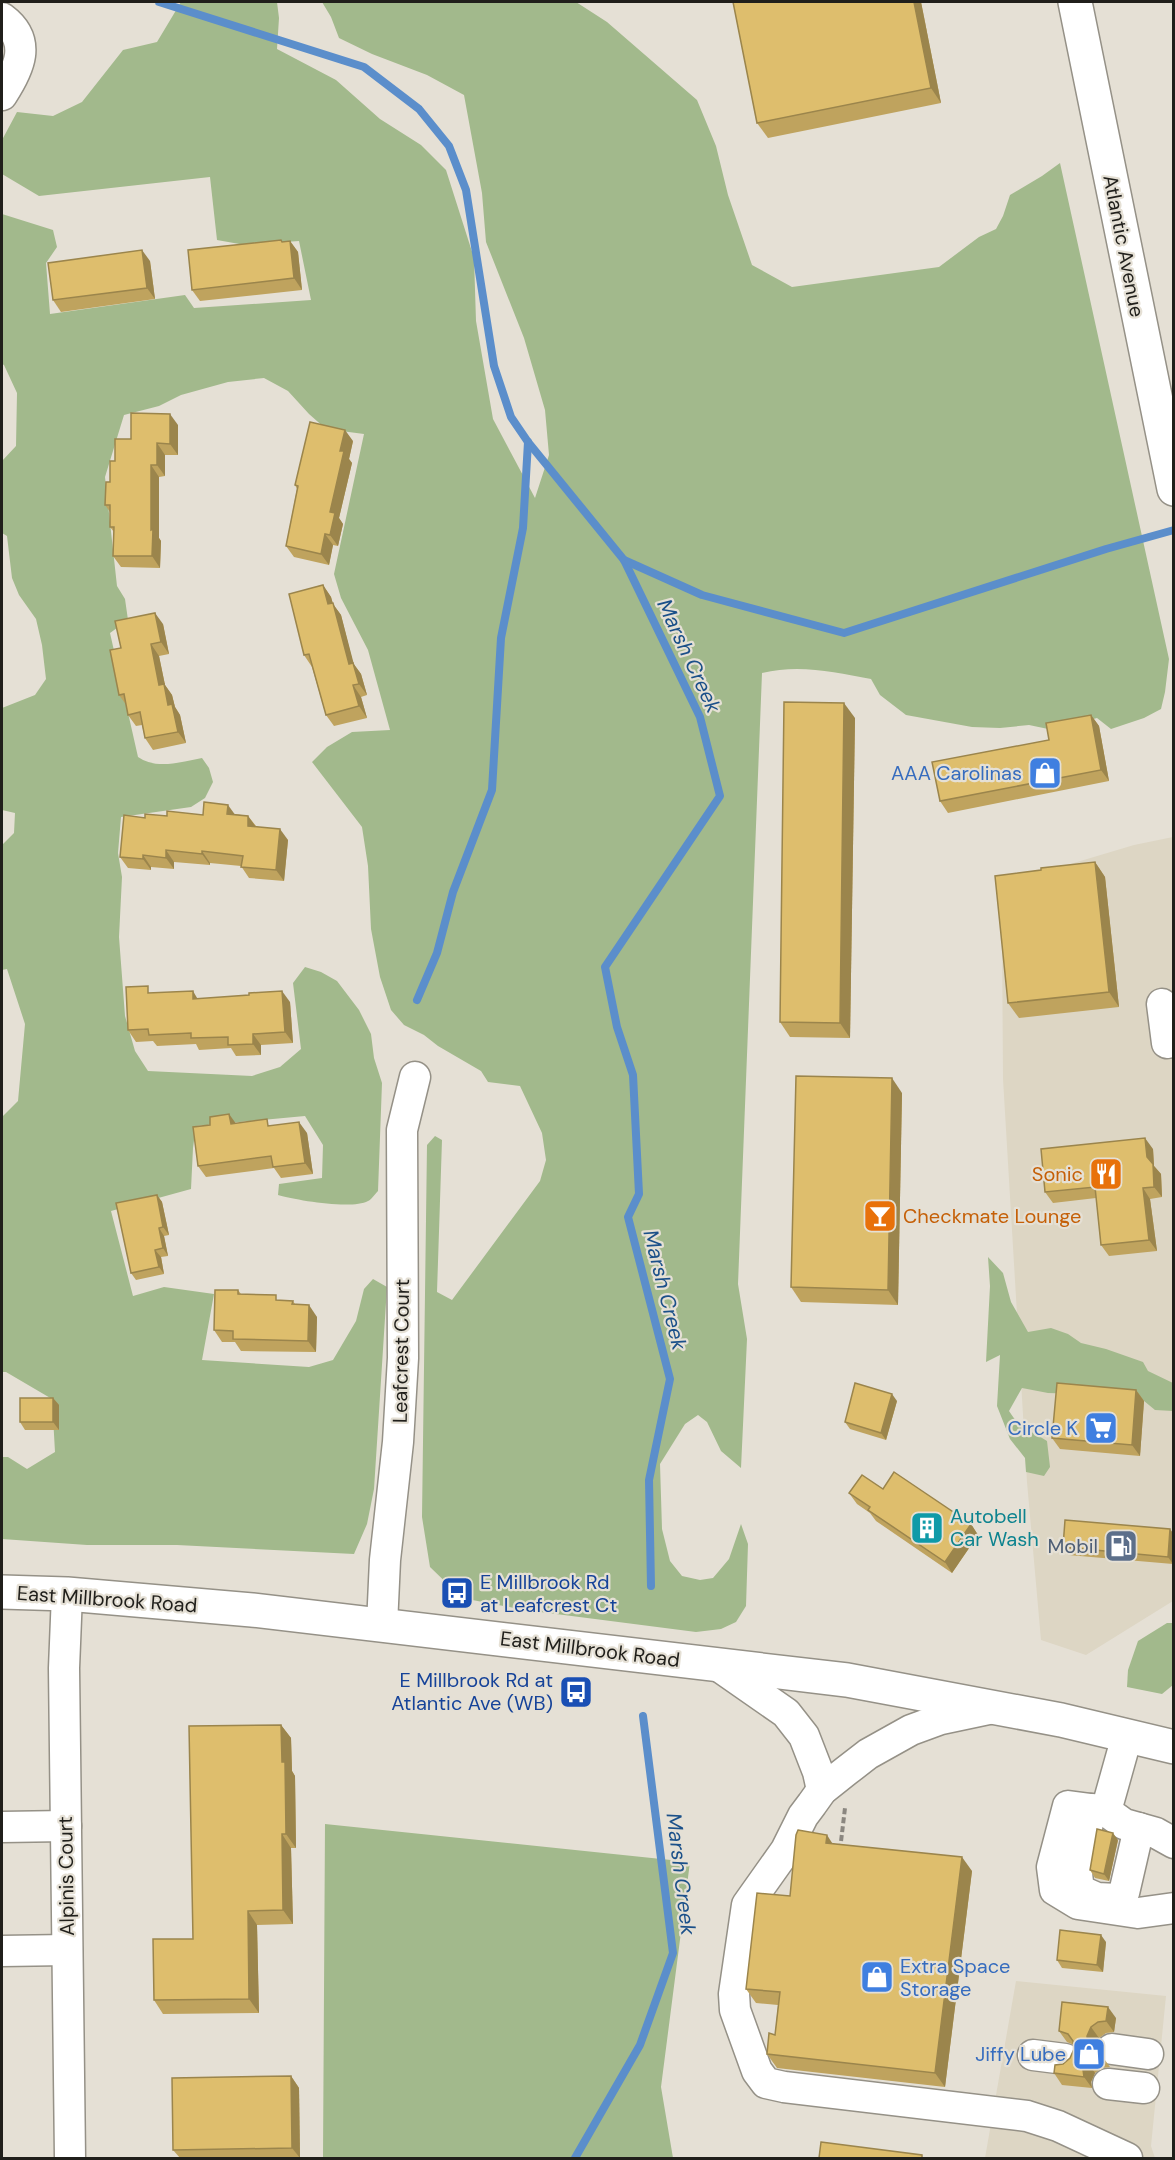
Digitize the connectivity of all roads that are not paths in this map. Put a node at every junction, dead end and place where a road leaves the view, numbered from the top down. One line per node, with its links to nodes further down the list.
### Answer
1 (1075, 2): 4 (main road, Atlantic Avenue)
2 (2, 18): 3 (street)
3 (2, 95)
4 (1173, 489)
5 (1162, 1004): 6 (street)
6 (1167, 1043)
7 (416, 1077): 10 (street, Leafcrest Court)
8 (2, 1592): 9 (main road, East Millbrook Road)
9 (66, 1594): 10 (main road, East Millbrook Road); 17 (street, Alpinis Court)
10 (382, 1624): 11 (main road, East Millbrook Road)
11 (717, 1665): 12 (main road, East Millbrook Road); 15 (street)
12 (994, 1708): 13 (main road, East Millbrook Road); 15 (street)
13 (1126, 1736): 14 (main road, East Millbrook Road); 16 (street)
14 (1173, 1747)
15 (834, 1799): 29 (street)
16 (1098, 1810): 19 (street); 19 (street); 21 (street)
17 (66, 1826): 18 (street); 22 (street, Alpinis Court)
18 (2, 1827)
19 (1139, 1828): 20 (street)
20 (1173, 1843)
21 (1173, 1908)
22 (67, 1950): 23 (street); 28 (street, Alpinis Court)
23 (2, 1951)
24 (1032, 2056): 25 (street)
25 (1065, 2060)
26 (1110, 2066): 27 (street)
27 (1146, 2071)
28 (70, 2158)
29 (1127, 2158)

